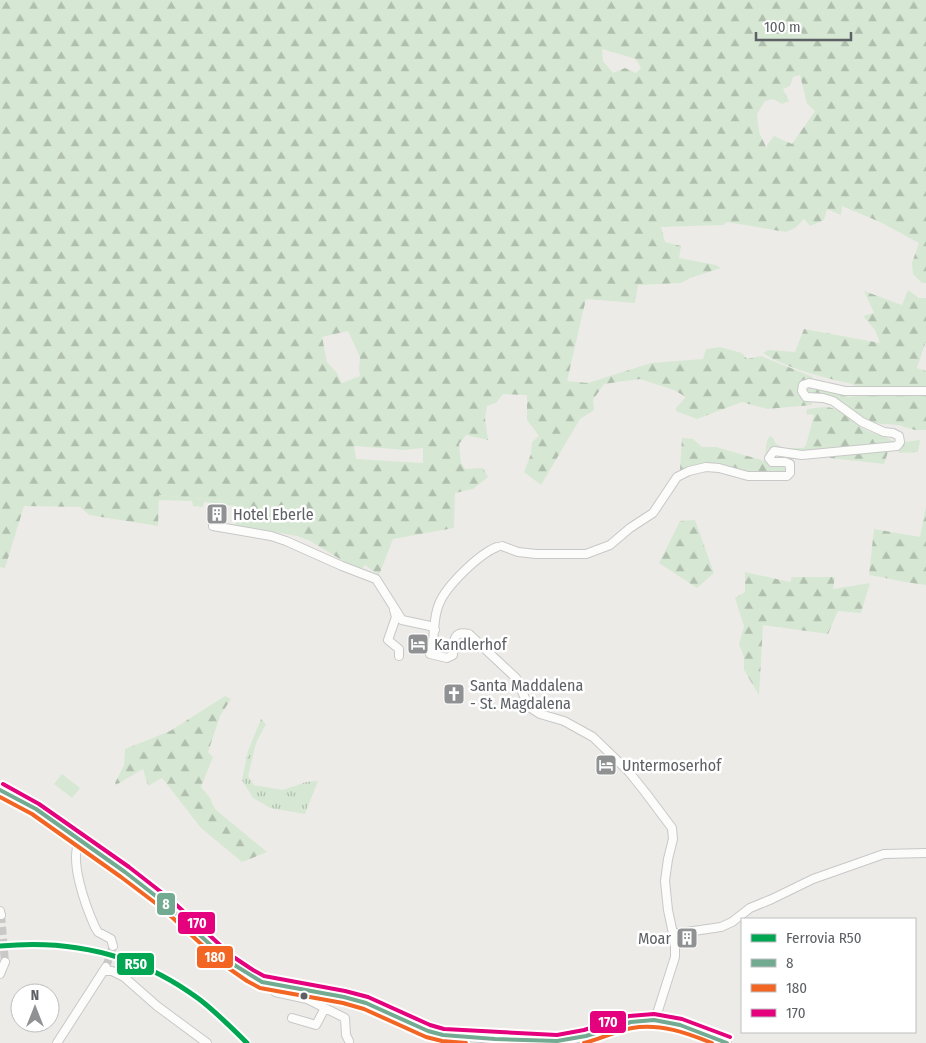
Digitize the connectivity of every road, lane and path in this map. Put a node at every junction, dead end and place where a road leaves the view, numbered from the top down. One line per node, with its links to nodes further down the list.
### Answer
1 (926, 391): 4 (street)
2 (213, 526): 3 (street)
3 (394, 608): 4 (street); 5 (street)
4 (435, 630): 9 (street)
5 (399, 656)
6 (0, 790): 7 (street)
7 (80, 840): 10 (street); 13 (street)
8 (926, 853): 9 (street)
9 (673, 934): 16 (street)
10 (113, 946)
11 (5, 962): 12 (street)
12 (0, 974)
13 (276, 986): 14 (street); 16 (street)
14 (325, 1008): 15 (street); 17 (street)
15 (292, 1018)
16 (655, 1020): 20 (street)
17 (349, 1041)
18 (58, 1043): 19 (street)
19 (207, 1043)
20 (727, 1043)

